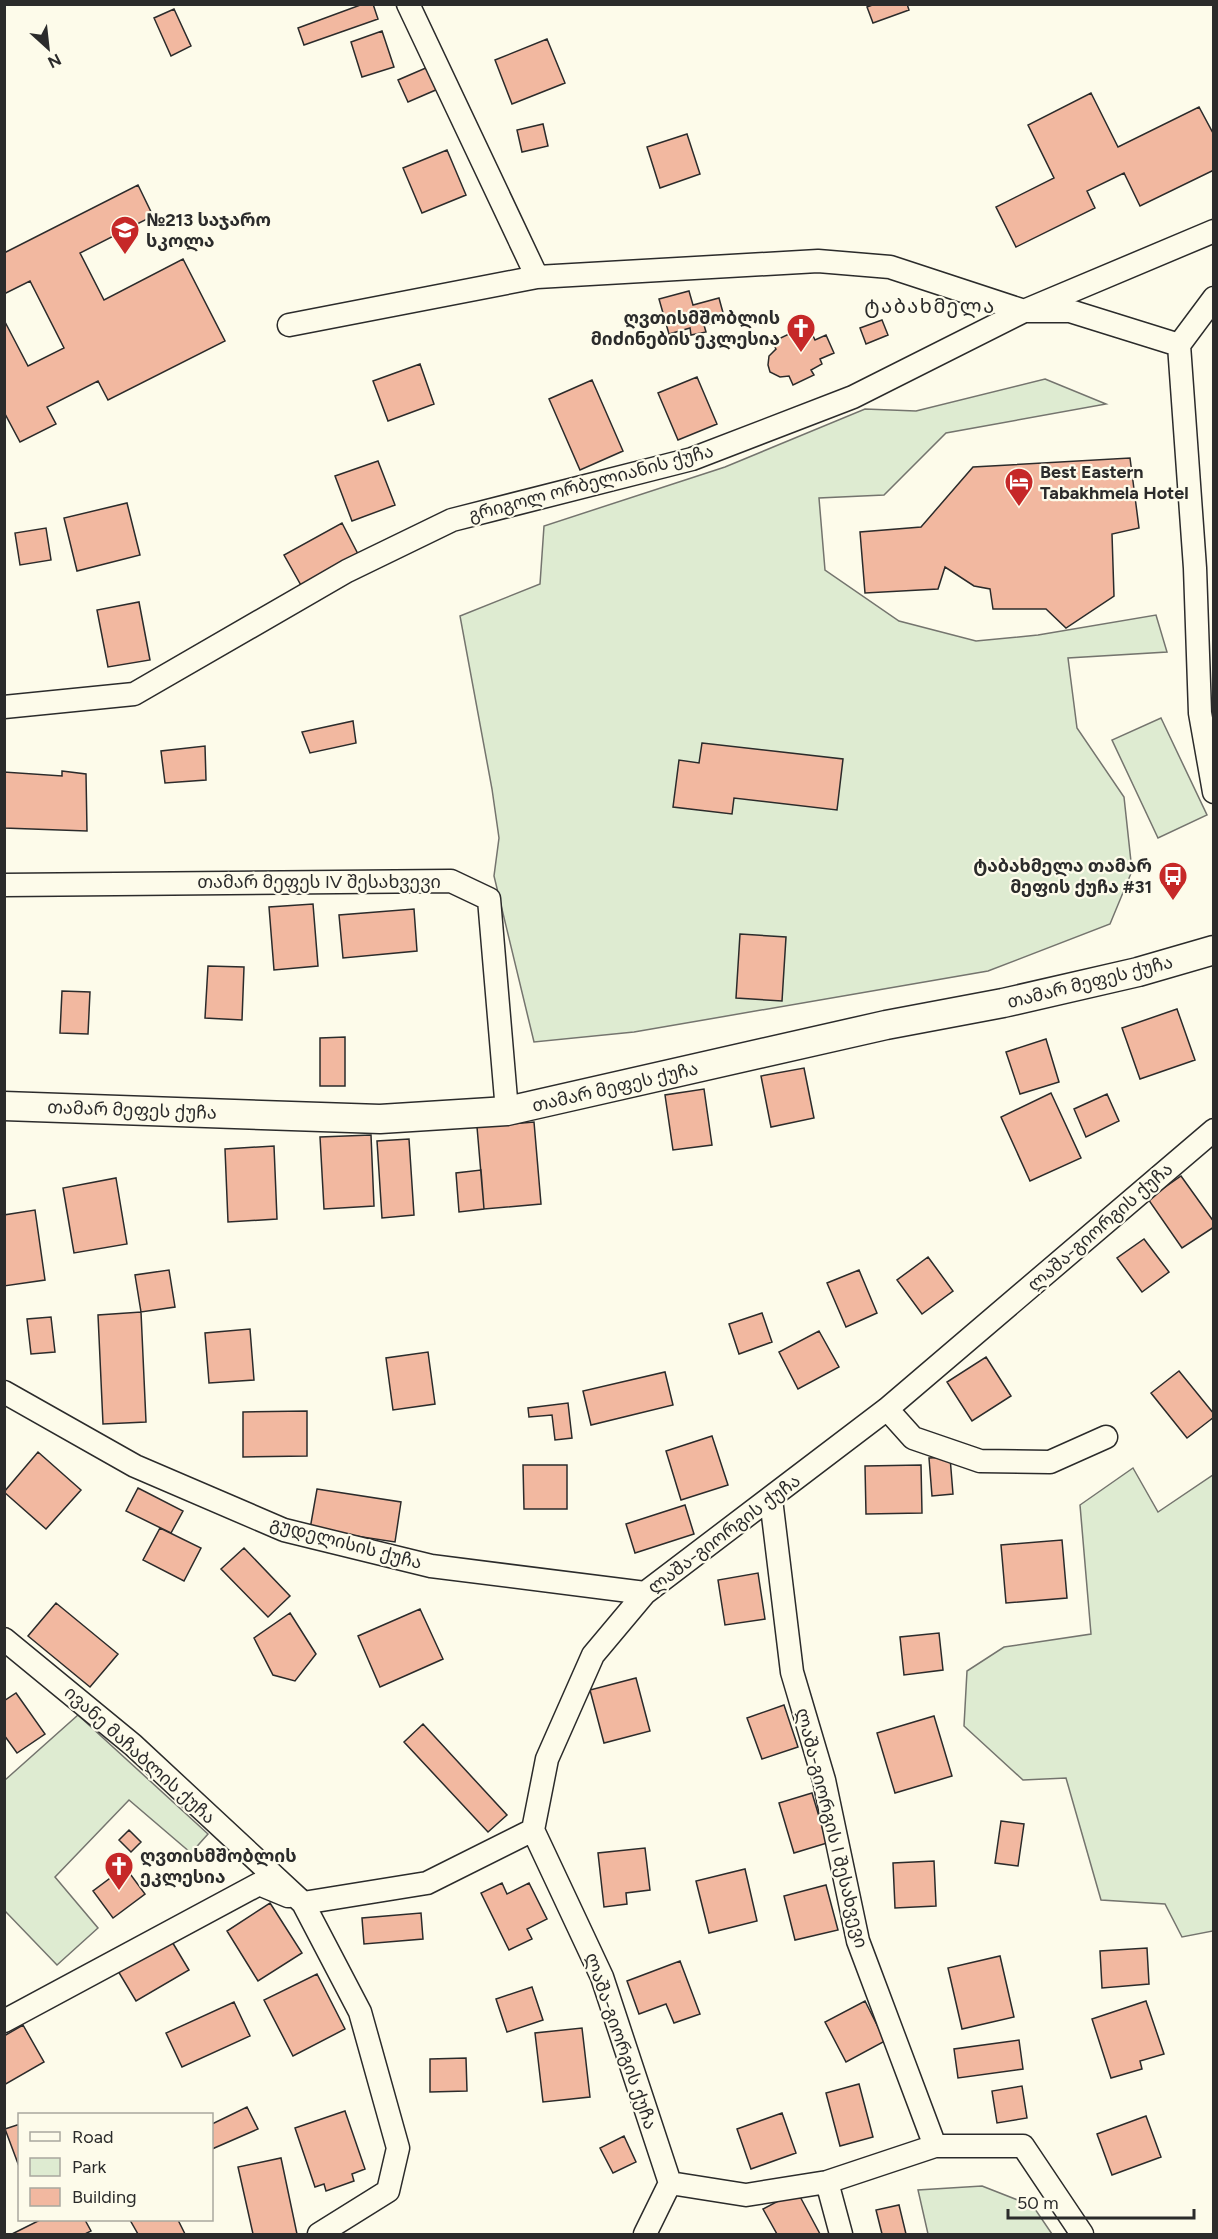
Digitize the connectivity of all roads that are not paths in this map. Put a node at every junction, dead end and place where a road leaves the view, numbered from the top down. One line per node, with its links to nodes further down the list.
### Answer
1 (408, 4): 3 (street)
2 (1214, 231): 5 (street, გრიგოლ ორბელიანის ქუჩა)
3 (537, 277): 5 (street); 6 (street)
4 (1214, 298): 7 (street)
5 (1023, 311): 7 (street); 9 (street, გრიგოლ ორბელიანის ქუჩა)
6 (289, 325)
7 (1179, 345): 8 (street)
8 (1204, 565): 10 (street)
9 (4, 706)
10 (1214, 792)
11 (4, 885): 14 (street, თამარ მეფეს IV შესახვევი)
12 (1214, 950): 14 (street, თამარ მეფეს ქუჩა)
13 (4, 1106): 14 (street, თამარ მეფეს ქუჩა)
14 (507, 1111)
15 (1214, 1130): 17 (street, ლაშა-გიორგის ქუჩა)
16 (4, 1392): 20 (street, გუდელისის ქუჩა)
17 (887, 1409): 18 (street); 19 (street, ლაშა-გიორგის ქუჩა)
18 (1106, 1437)
19 (771, 1499): 20 (street, ლაშა-გიორგის ქუჩა); 25 (street, ლაშა-გიორგის I შესახვევი)
20 (645, 1593): 22 (street, ლაშა-გიორგის ქუჩა)
21 (4, 1639): 23 (street, ივანე მაჩაბლის ქუჩა)
22 (533, 1830): 23 (street); 27 (street, ლაშა-გიორგის ქუჩა)
23 (303, 1903): 24 (street); 28 (street, ივანე მაჩაბლის ქუჩა)
24 (4, 2020)
25 (935, 2146): 26 (street); 31 (street)
26 (827, 2182): 27 (street); 30 (street)
27 (670, 2183): 29 (street)
28 (319, 2235)
29 (645, 2235)
30 (841, 2235)
31 (1082, 2235)

